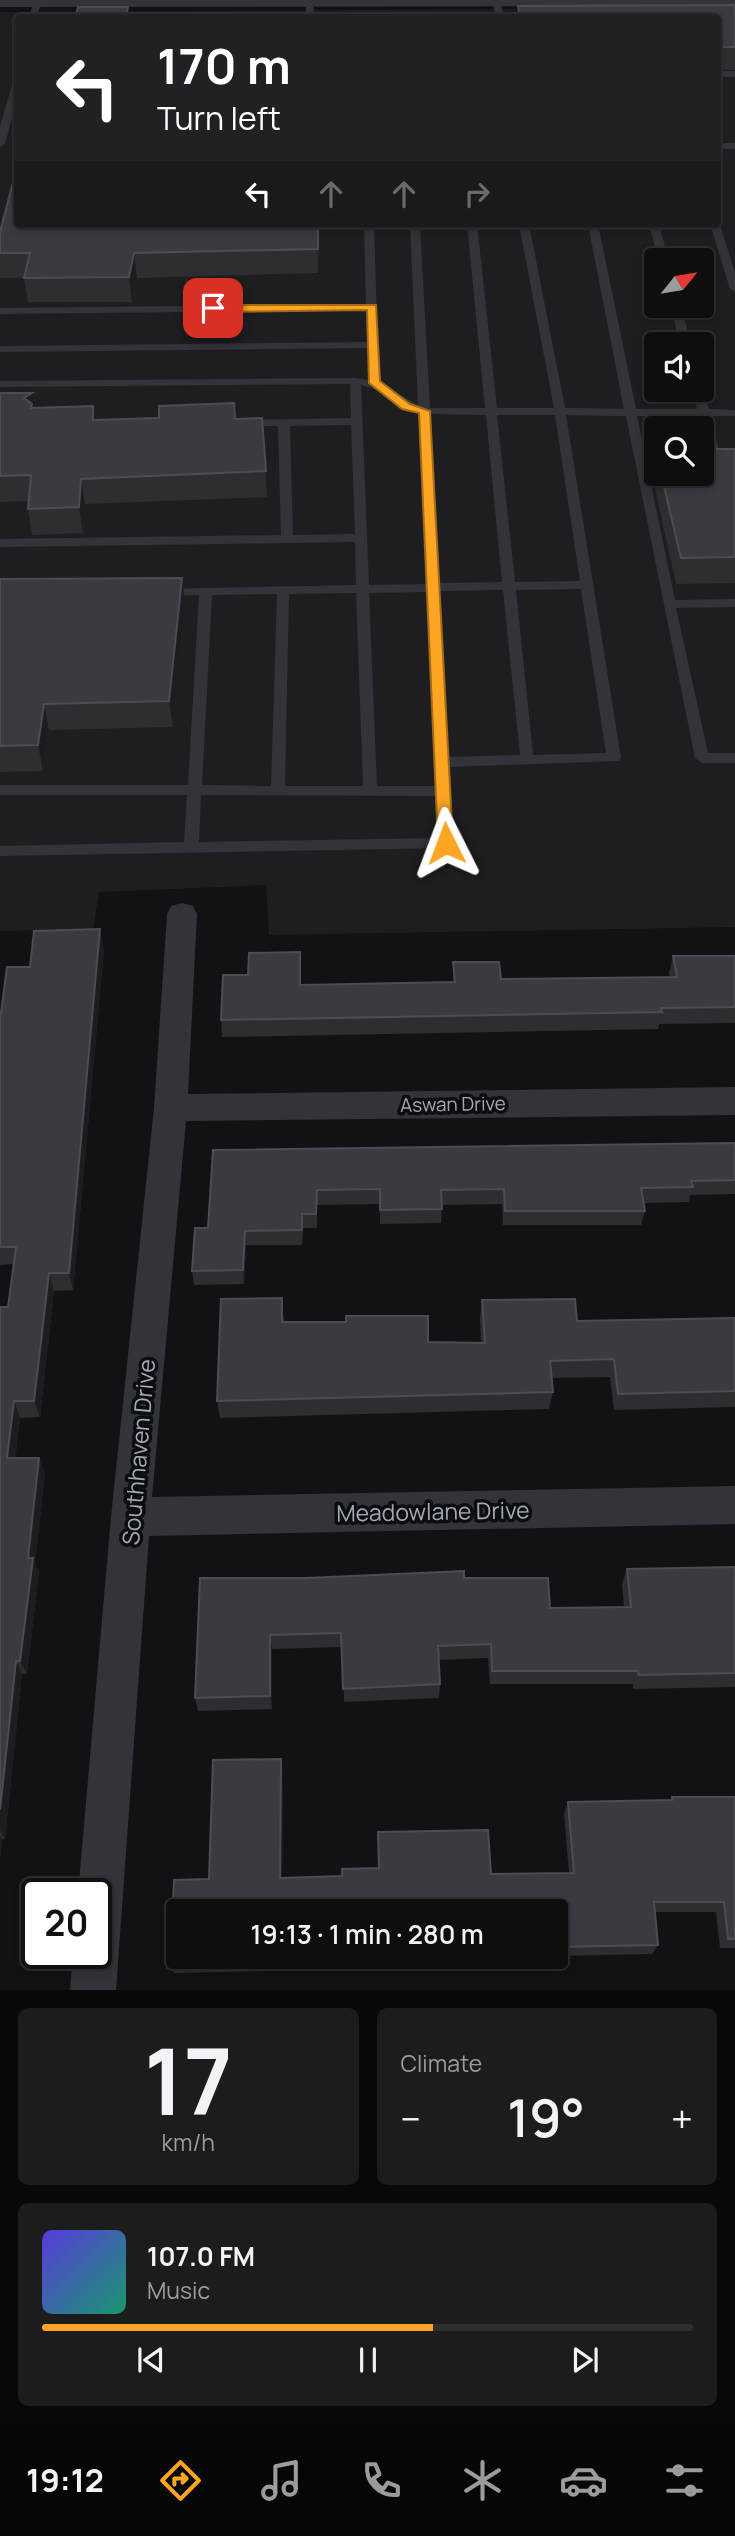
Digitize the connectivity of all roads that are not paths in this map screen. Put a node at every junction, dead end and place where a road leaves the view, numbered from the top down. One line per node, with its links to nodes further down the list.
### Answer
1 (559, 1): 2 (street); 4 (street)
2 (735, 1)
3 (0, 2): 5 (street)
4 (498, 9): 6 (street)
5 (35, 10): 6 (street)
6 (310, 10)
7 (14, 83): 8 (lane)
8 (0, 144)
9 (369, 228): 18 (lane)
10 (415, 228): 26 (lane)
11 (472, 228): 27 (lane)
12 (525, 228): 28 (lane)
13 (594, 228): 29 (lane)
14 (655, 228): 16 (lane)
15 (716, 228): 17 (lane)
16 (660, 248)
17 (735, 289)
18 (372, 307): 19 (lane); 20 (lane)
19 (0, 311)
20 (373, 345): 21 (lane); 23 (lane)
21 (0, 349)
22 (355, 381): 23 (lane); 24 (lane); 32 (lane)
23 (374, 383): 26 (lane)
24 (0, 384)
25 (701, 402): 30 (lane)
26 (424, 411): 27 (lane); 43 (lane)
27 (492, 412): 28 (lane); 44 (lane)
28 (561, 412): 29 (lane); 42 (lane)
29 (629, 412): 30 (lane); 38 (lane)
30 (704, 413): 31 (lane); 36 (lane)
31 (735, 413)
32 (356, 421): 33 (lane); 39 (lane)
33 (284, 422): 34 (lane); 40 (lane)
34 (229, 423)
35 (714, 468): 36 (lane)
36 (718, 468): 37 (lane)
37 (735, 468)
38 (641, 469): 50 (lane)
39 (361, 538): 40 (lane); 45 (lane)
40 (288, 539): 41 (lane)
41 (0, 543)
42 (588, 585): 44 (lane); 52 (lane)
43 (435, 587): 44 (lane); 45 (lane); 53 (lane)
44 (510, 587): 52 (lane)
45 (362, 588): 46 (lane); 55 (lane)
46 (283, 589): 47 (lane); 54 (lane)
47 (206, 591): 48 (lane); 56 (lane)
48 (151, 592)
49 (735, 603): 50 (lane)
50 (669, 604): 51 (lane)
51 (735, 758)
52 (527, 760): 53 (lane)
53 (441, 762): 58 (lane)
54 (278, 788): 55 (lane); 56 (lane)
55 (370, 788): 58 (lane)
56 (195, 789): 57 (lane); 59 (lane)
57 (0, 790)
58 (443, 791): 59 (lane)
59 (191, 848): 60 (lane)
60 (0, 851)
61 (182, 914): 63 (street, Southhaven Drive)
62 (735, 1101): 63 (street, Aswan Drive)
63 (171, 1108): 65 (street, Southhaven Drive)
64 (735, 1505): 65 (street, Meadowlane Drive)
65 (131, 1517): 66 (street, Southhaven Drive)
66 (93, 1990)

